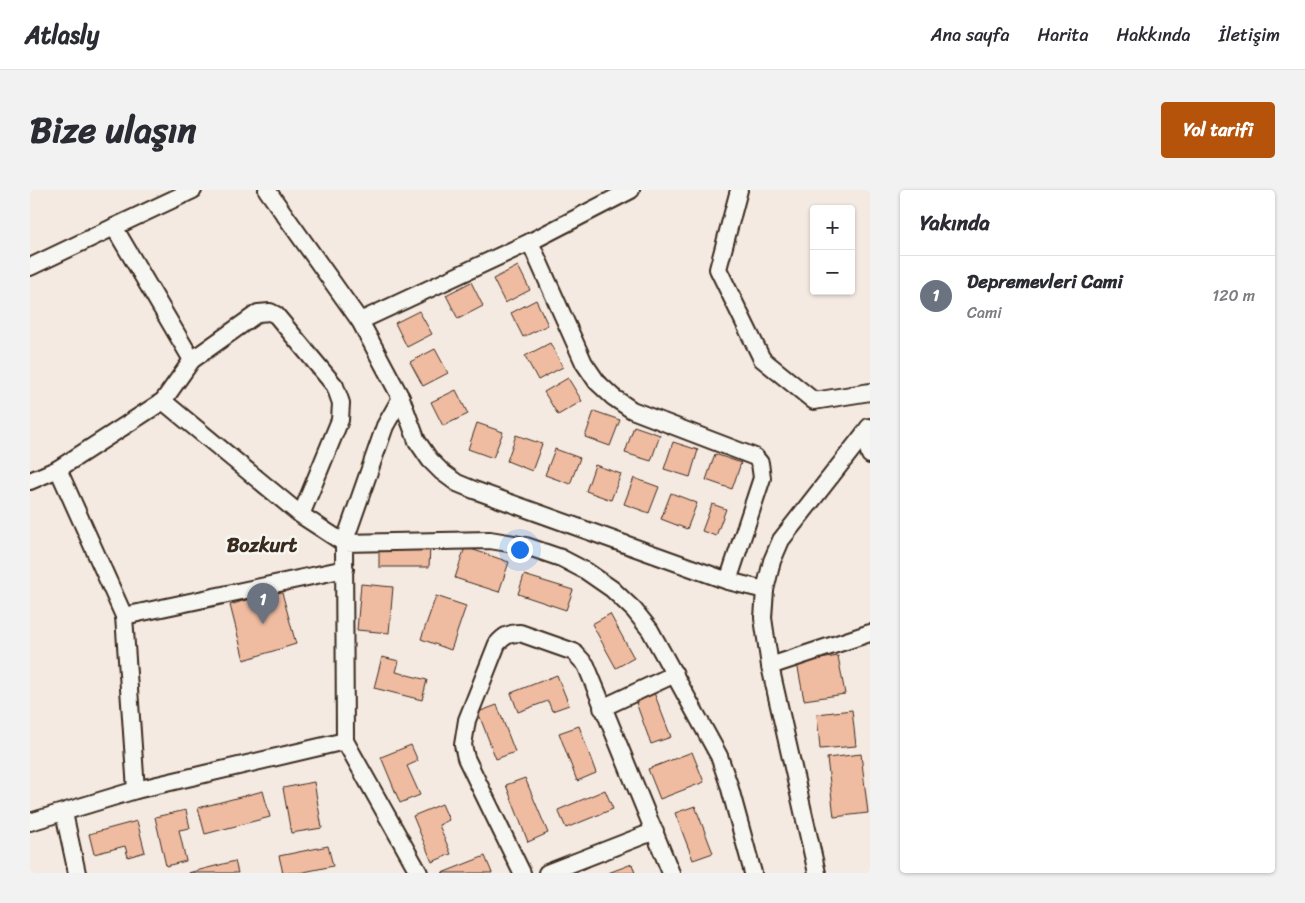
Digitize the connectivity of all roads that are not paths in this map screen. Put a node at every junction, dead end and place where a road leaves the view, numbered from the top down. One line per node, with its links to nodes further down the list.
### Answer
1 (193, 190): 5 (street)
2 (267, 190): 8 (street)
3 (631, 190): 6 (street)
4 (739, 190): 10 (street)
5 (114, 227): 7 (street); 9 (street)
6 (530, 242): 8 (street); 20 (street)
7 (30, 267)
8 (360, 321): 11 (street)
9 (192, 360): 12 (street); 17 (street)
10 (870, 392)
11 (401, 398): 18 (street); 20 (street)
12 (163, 401): 15 (street); 17 (street)
13 (867, 430): 14 (street); 21 (street)
14 (870, 455)
15 (58, 469): 16 (street); 22 (street)
16 (30, 482)
17 (301, 515): 18 (street)
18 (344, 542): 19 (street); 25 (street)
19 (345, 569): 22 (street); 27 (street)
20 (728, 581): 21 (street)
21 (765, 590): 24 (street)
22 (124, 616): 28 (street)
23 (870, 633): 24 (street)
24 (770, 666): 38 (street)
25 (675, 674): 26 (street); 37 (street)
26 (602, 708): 31 (street); 34 (street)
27 (345, 741): 28 (street); 33 (street)
28 (136, 790): 29 (street)
29 (64, 813): 30 (street); 32 (street)
30 (30, 822)
31 (655, 831): 35 (street); 36 (street)
32 (76, 873)
33 (419, 873)
34 (522, 873)
35 (547, 873)
36 (671, 873)
37 (753, 873)
38 (817, 873)

